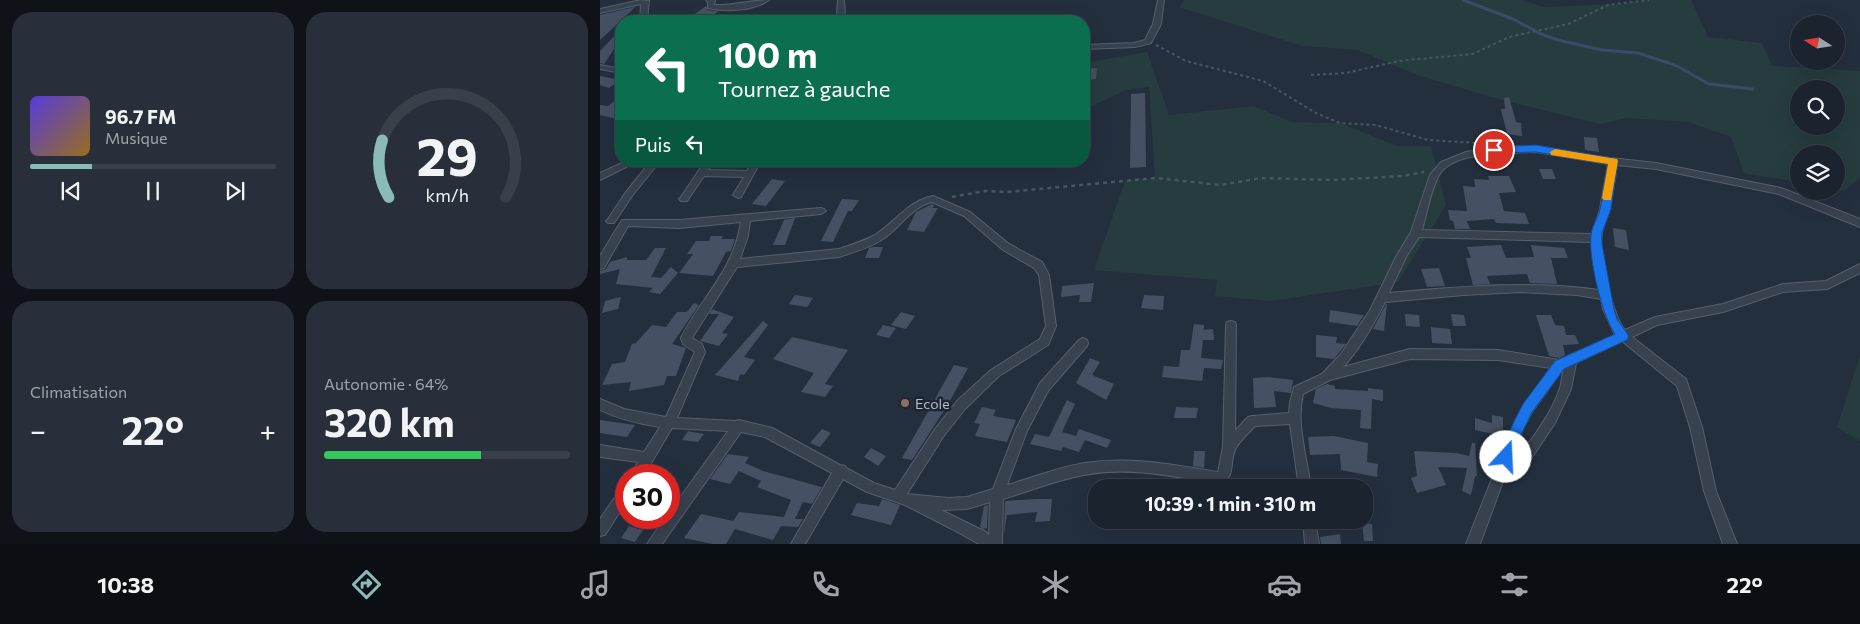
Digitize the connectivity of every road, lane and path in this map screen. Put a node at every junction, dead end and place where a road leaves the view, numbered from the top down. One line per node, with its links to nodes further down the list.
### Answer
1 (646, 0): 9 (street); 10 (street)
2 (709, 0): 3 (street)
3 (766, 0)
4 (841, 0): 11 (street)
5 (1161, 0): 12 (street)
6 (1608, 0): 8 (path)
7 (1649, 0): 8 (path)
8 (1608, 4): 16 (path)
9 (600, 11)
10 (645, 15)
11 (841, 15)
12 (1148, 40): 13 (street); 17 (path)
13 (1090, 47)
14 (600, 67): 15 (street)
15 (615, 70)
16 (1311, 75)
17 (1478, 143)
18 (1613, 161): 19 (street); 35 (street); 37 (street)
19 (1444, 164): 29 (path); 36 (street)
20 (621, 167): 26 (street)
21 (651, 167): 33 (street)
22 (706, 167): 24 (street)
23 (754, 167): 25 (street)
24 (702, 173): 25 (street); 28 (street)
25 (750, 174): 27 (street)
26 (600, 177)
27 (738, 195)
28 (684, 199)
29 (938, 200): 38 (street); 60 (street)
30 (821, 210): 31 (street)
31 (746, 219): 34 (street); 38 (street)
32 (600, 221): 33 (street)
33 (611, 221): 34 (street)
34 (624, 222): 39 (street)
35 (1860, 222)
36 (1416, 233): 37 (street); 42 (street)
37 (1596, 238): 41 (street)
38 (735, 263): 50 (street)
39 (600, 265)
40 (1860, 268): 44 (street)
41 (1605, 295): 42 (street); 44 (street)
42 (1380, 298): 47 (street)
43 (1232, 325): 52 (street)
44 (1623, 336): 46 (street); 70 (street)
45 (1084, 343): 59 (street)
46 (1565, 363): 47 (street); 57 (street); 57 (street)
47 (1326, 377): 49 (street)
48 (600, 404): 50 (street)
49 (1294, 418): 52 (street); 58 (street)
50 (670, 421): 51 (street); 54 (street)
51 (739, 425): 56 (street); 64 (street)
52 (1229, 447): 59 (street)
53 (600, 451): 54 (street)
54 (647, 458): 55 (street)
55 (643, 464)
56 (841, 470): 60 (street); 65 (street)
57 (1503, 471): 69 (street)
58 (1304, 479)
59 (997, 495): 60 (street); 67 (street)
60 (903, 498): 66 (street)
61 (615, 508): 63 (street)
62 (1310, 529): 68 (street)
63 (600, 530)
64 (654, 544)
65 (798, 544)
66 (988, 544)
67 (995, 544)
68 (1312, 544)
69 (1473, 544)
70 (1730, 544)

